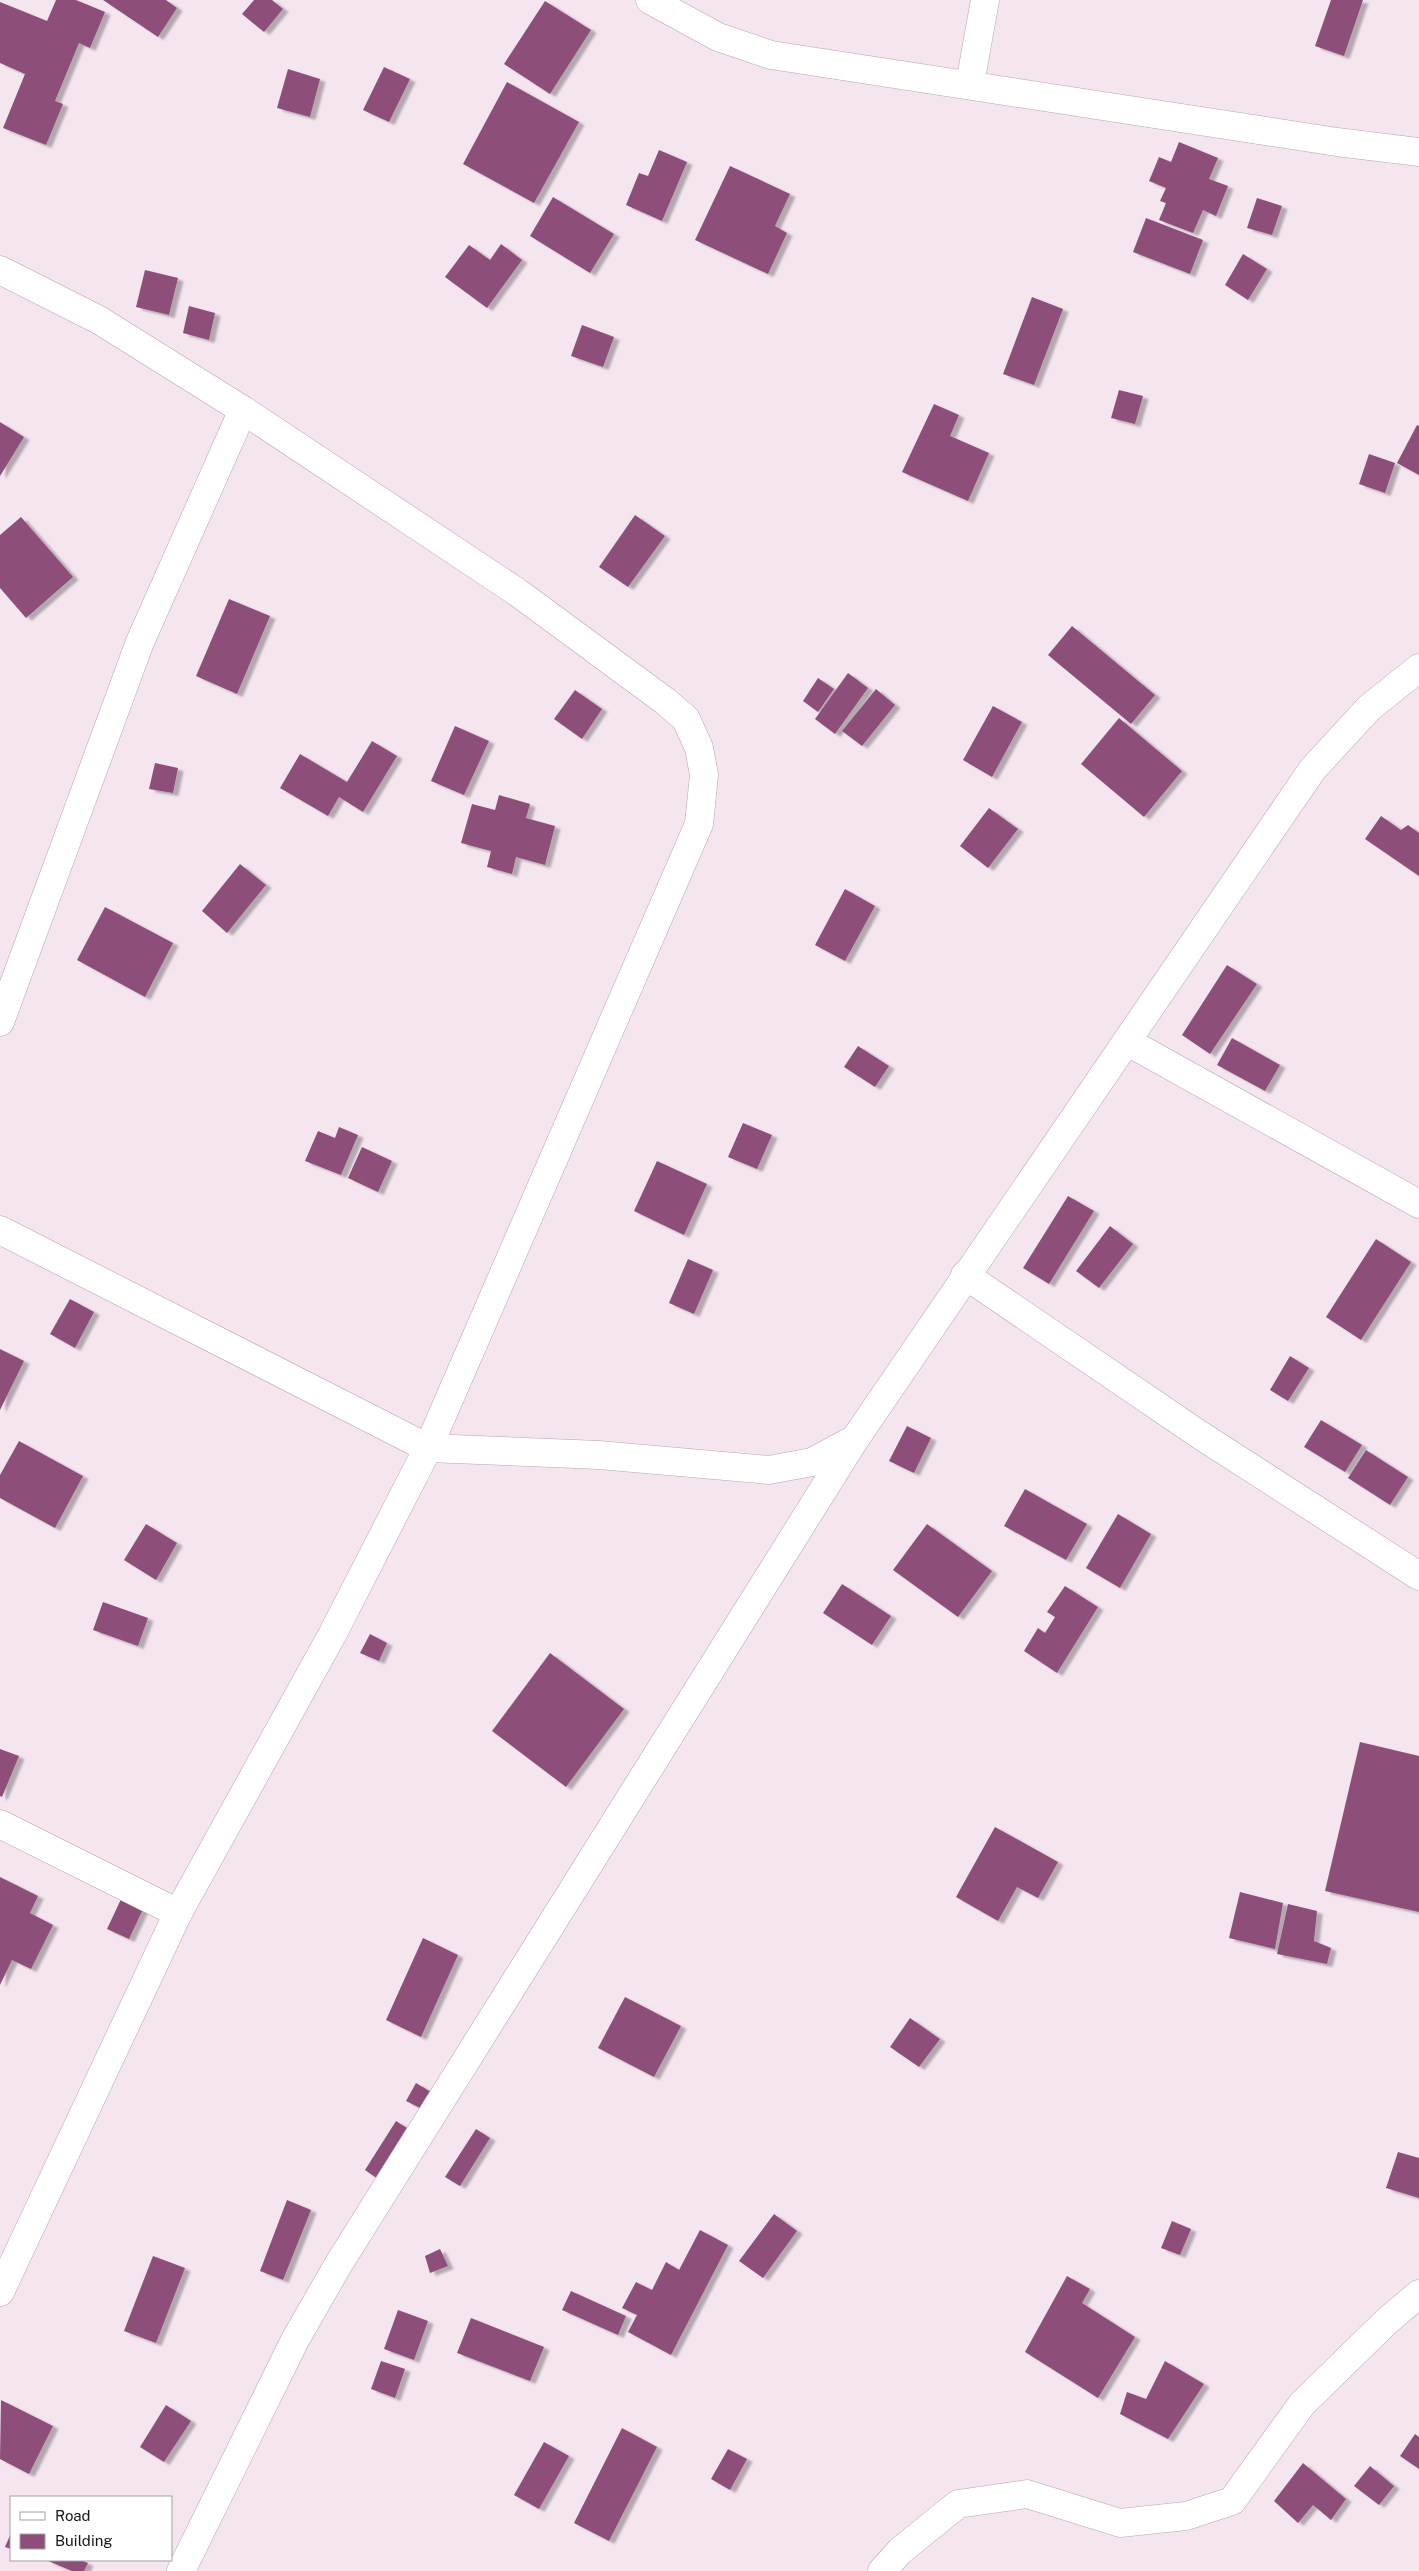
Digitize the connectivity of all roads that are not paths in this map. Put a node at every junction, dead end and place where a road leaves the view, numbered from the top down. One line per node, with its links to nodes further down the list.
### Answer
1 (650, 0): 3 (street)
2 (985, 0): 3 (street)
3 (970, 84): 4 (street)
4 (1419, 152)
5 (0, 270): 6 (street)
6 (243, 410): 8 (street); 14 (street)
7 (1419, 668): 9 (street)
8 (0, 1022)
9 (1128, 1042): 10 (street); 12 (street)
10 (1419, 1204)
11 (0, 1230): 14 (street)
12 (965, 1275): 13 (street); 15 (street)
13 (855, 1439): 14 (street); 20 (street)
14 (428, 1448): 17 (street)
15 (1419, 1576)
16 (0, 1824): 17 (street)
17 (178, 1912): 18 (street)
18 (0, 2292)
19 (1419, 2294): 21 (street)
20 (181, 2571)
21 (882, 2571)

